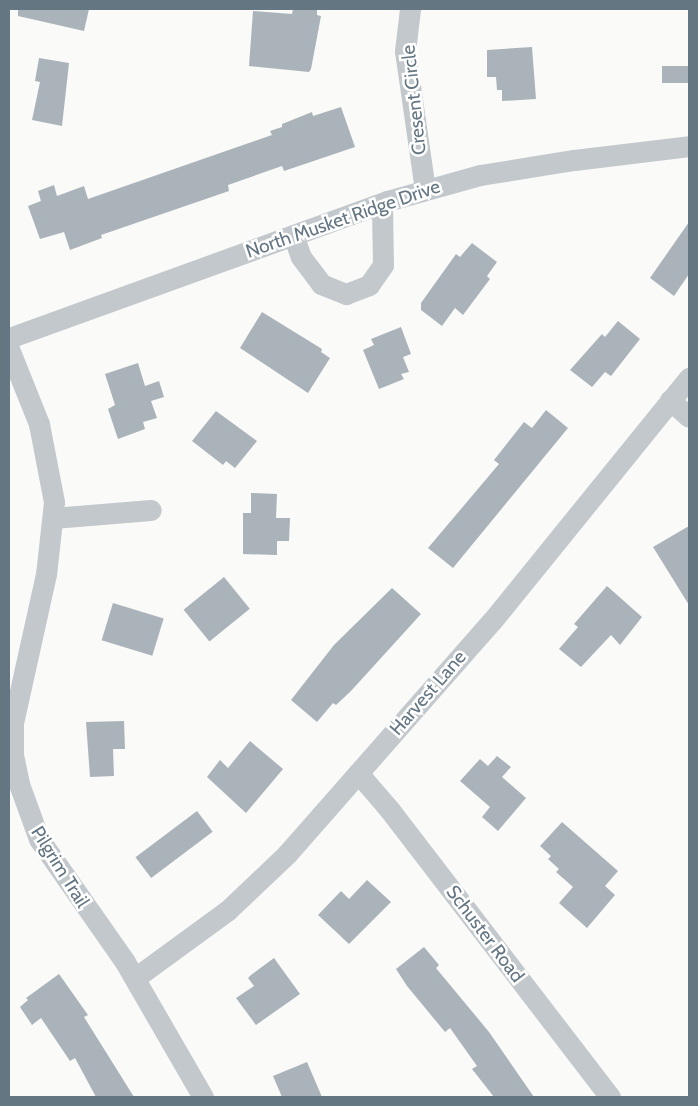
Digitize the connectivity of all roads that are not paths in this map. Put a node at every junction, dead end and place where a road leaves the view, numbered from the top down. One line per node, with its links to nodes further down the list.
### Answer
1 (410, 9): 3 (street, Cresent Circle)
2 (689, 146): 3 (street, North Musket Ridge Drive)
3 (425, 190): 4 (street, North Musket Ridge Drive)
4 (388, 201): 5 (street, North Musket Ridge Drive); 5 (street)
5 (293, 235): 6 (street, North Musket Ridge Drive)
6 (9, 338)
7 (9, 349): 12 (street, Pilgrim Trail)
8 (689, 378): 9 (street, Harvest Lane)
9 (670, 400): 10 (street); 14 (street, Harvest Lane)
10 (689, 416)
11 (151, 510): 12 (street)
12 (53, 518): 13 (street, Pilgrim Trail)
13 (11, 748): 15 (street, Pilgrim Trail)
14 (358, 773): 15 (street, Harvest Lane); 17 (street, Schuster Road)
15 (135, 978): 16 (street, Pilgrim Trail)
16 (203, 1097)
17 (610, 1097)

